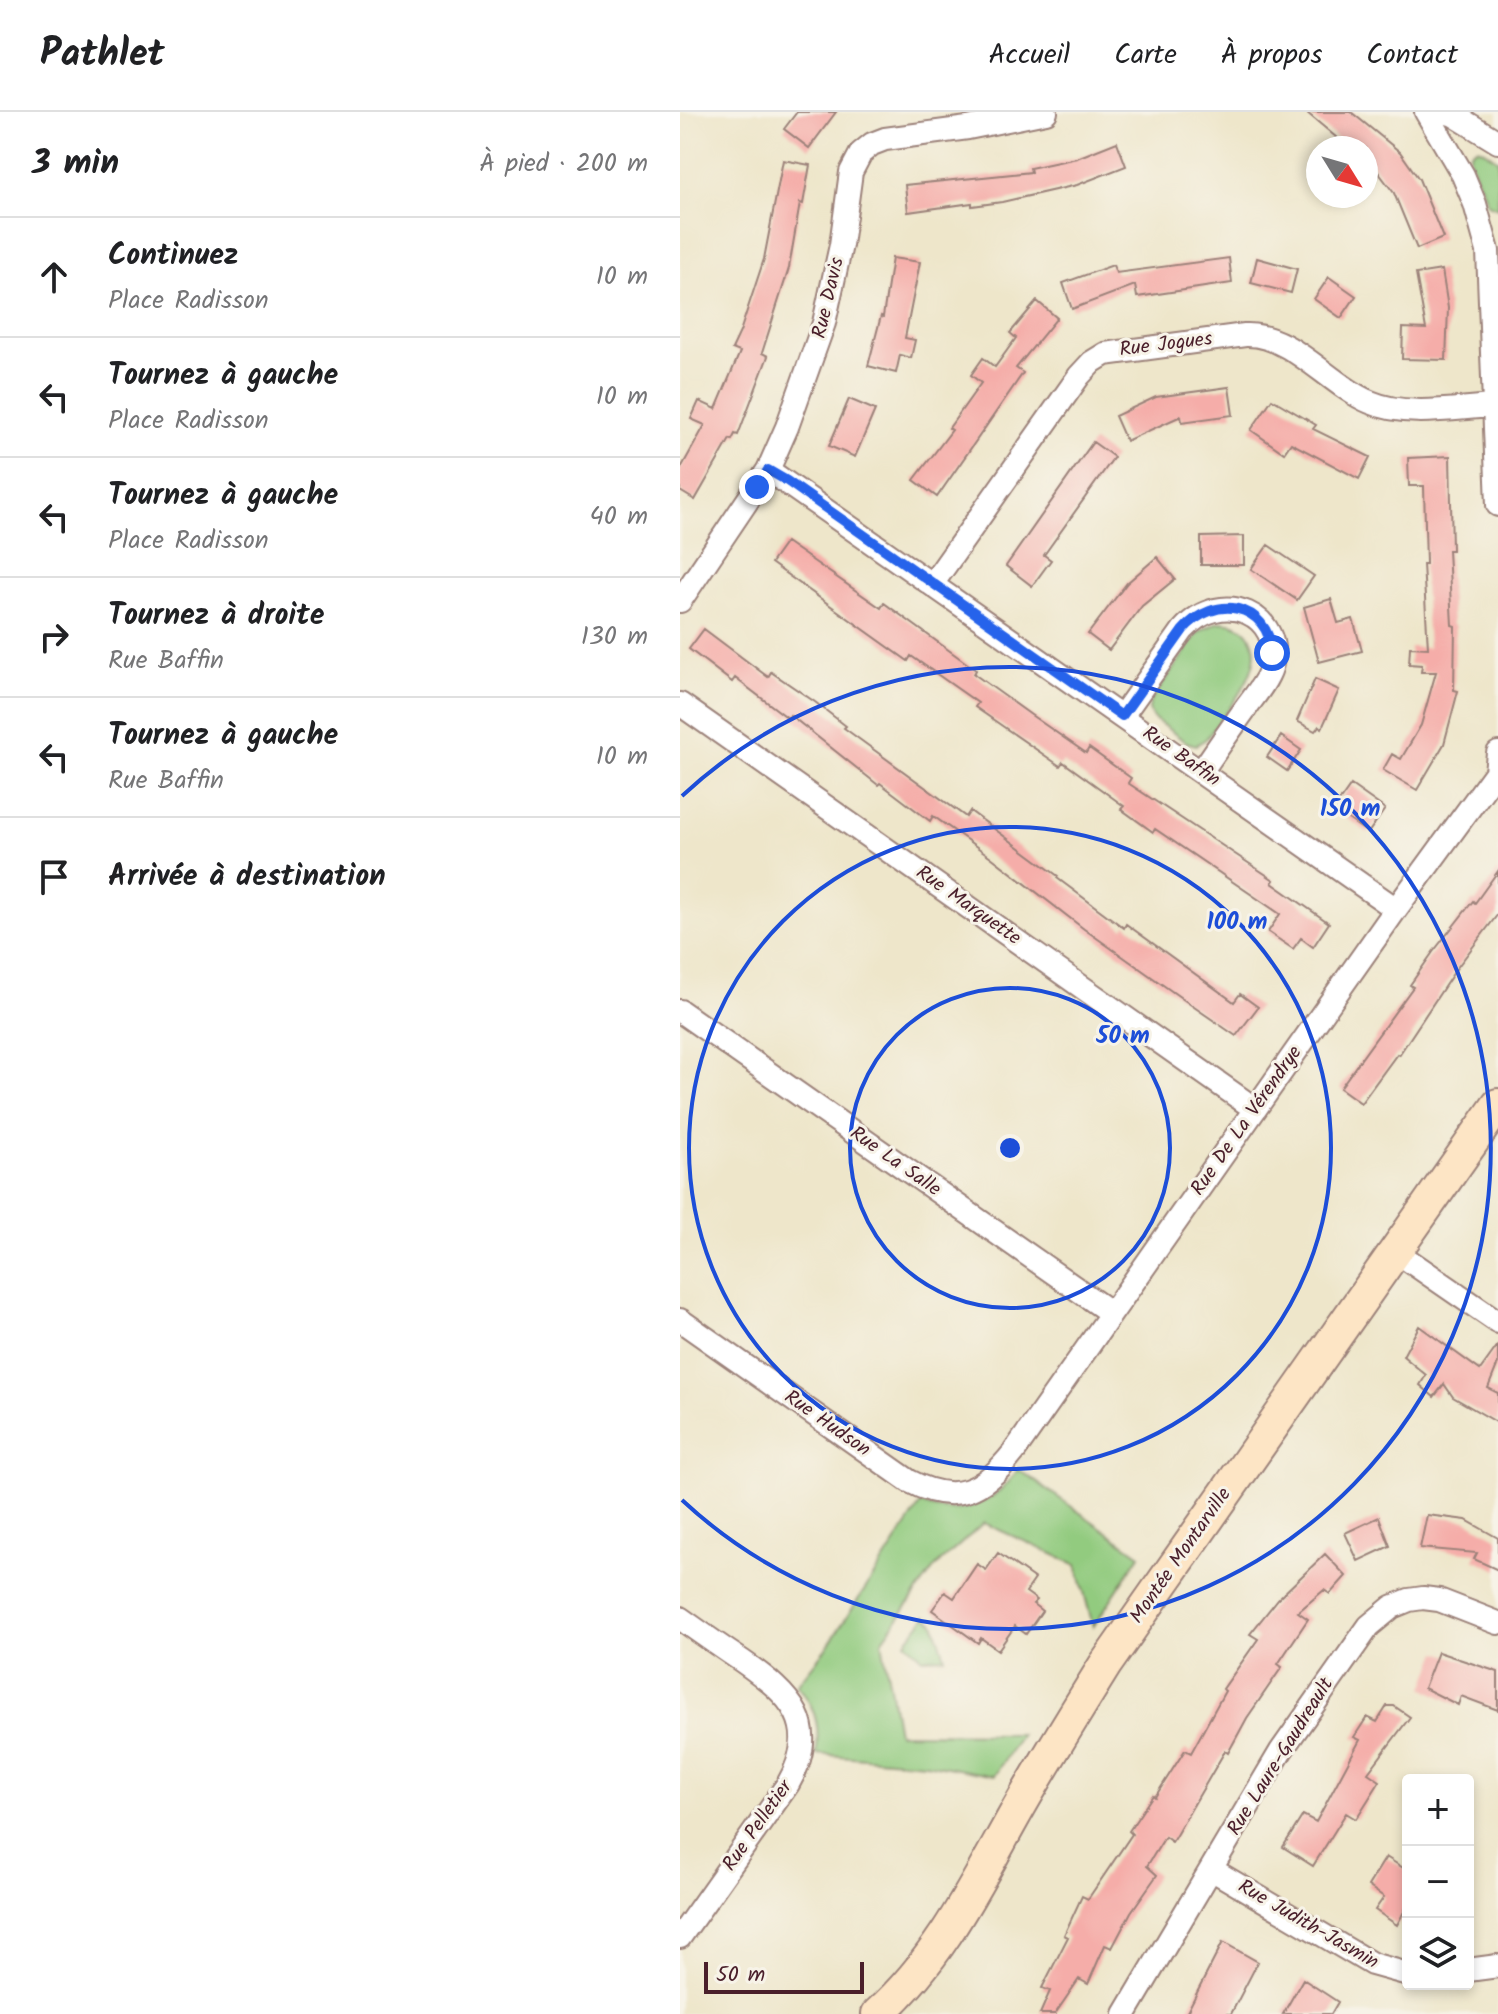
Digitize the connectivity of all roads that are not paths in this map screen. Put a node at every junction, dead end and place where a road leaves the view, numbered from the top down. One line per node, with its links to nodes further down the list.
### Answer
1 (1046, 112): 7 (street, Rue Davis)
2 (1426, 112): 5 (street)
3 (1444, 112): 4 (street)
4 (1498, 142)
5 (1493, 244): 6 (street)
6 (1494, 406): 8 (street); 9 (street, Rue Jogues)
7 (768, 470): 9 (street, Rue Baffin); 10 (street, Rue Davis)
8 (1498, 505)
9 (933, 583): 12 (street, Rue Baffin)
10 (680, 601)
11 (680, 704): 18 (street, Rue Marquette)
12 (1122, 716): 14 (street, Rue Baffin); 14 (street)
13 (1497, 765): 15 (street, Rue De La Vérendrye)
14 (1201, 772): 15 (street, Rue Baffin)
15 (1396, 909): 18 (street, Rue De La Vérendrye)
16 (680, 1011): 20 (street, Rue La Salle)
17 (1498, 1105): 19 (street, Montée Montarville)
18 (1255, 1109): 20 (street, Rue De La Vérendrye)
19 (1395, 1251): 22 (street); 31 (street, Montée Montarville)
20 (1111, 1313): 23 (street, Rue De La Vérendrye)
21 (680, 1320): 23 (street, Rue Hudson)
22 (1498, 1322)
23 (984, 1483)
24 (680, 1618): 27 (street, Rue Pelletier)
25 (1498, 1623): 26 (street, Rue Laure-Gaudreault)
26 (1211, 1869): 30 (street, Rue Judith-Jasmin); 32 (street, Rue Laure-Gaudreault)
27 (680, 1937)
28 (1498, 1966): 29 (street)
29 (1474, 1969)
30 (1402, 1972)
31 (878, 2014)
32 (1125, 2014)

